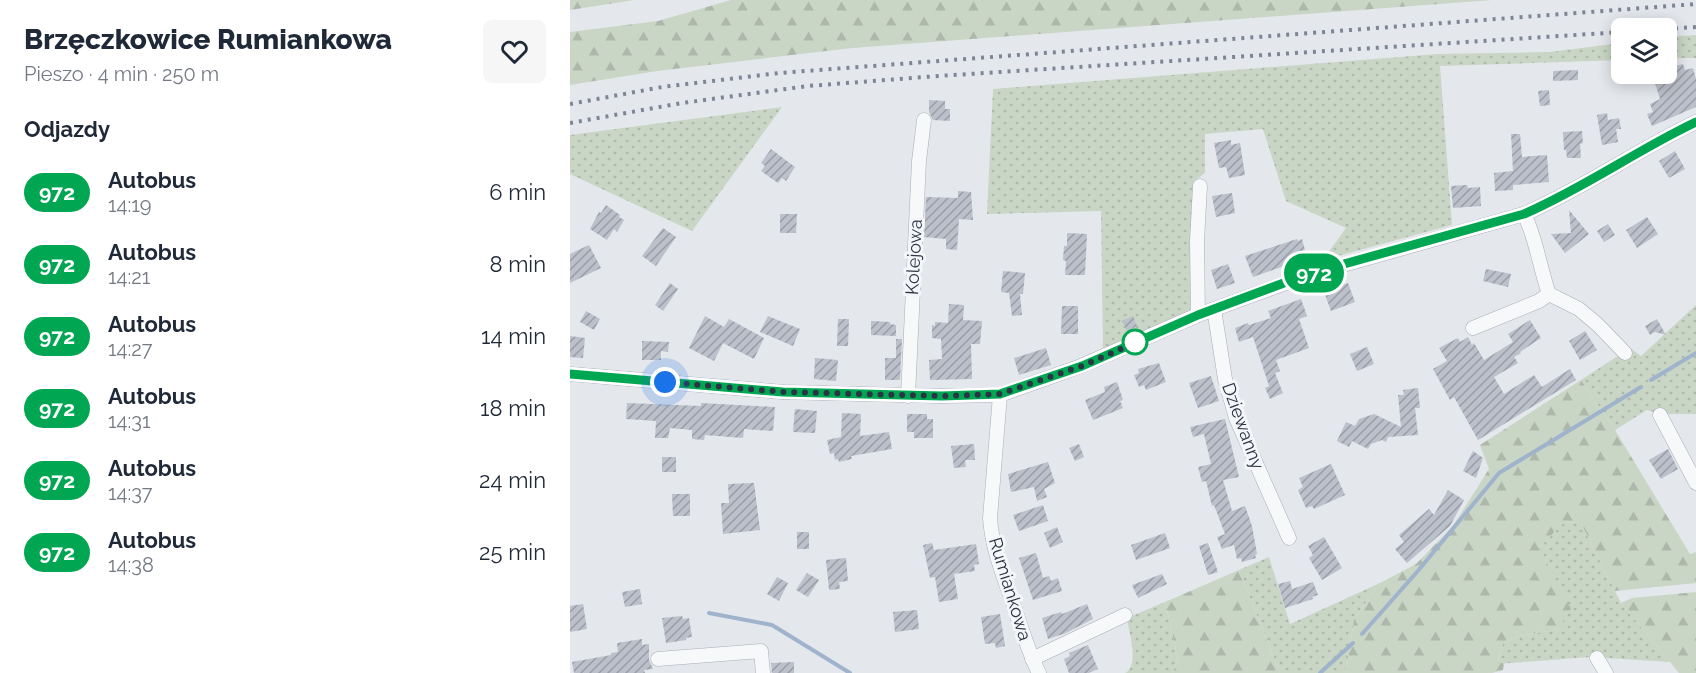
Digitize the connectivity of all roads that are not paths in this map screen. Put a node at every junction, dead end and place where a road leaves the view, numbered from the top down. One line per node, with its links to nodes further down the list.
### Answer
1 (924, 120): 12 (street, Kolejowa)
2 (1696, 122): 4 (street)
3 (1200, 186): 7 (street)
4 (1524, 214): 5 (street); 6 (street)
5 (1549, 294): 8 (street); 9 (street)
6 (1214, 309): 7 (street); 15 (street, Dziewanny)
7 (1198, 315): 11 (street)
8 (1473, 328)
9 (1625, 353)
10 (570, 374): 12 (street)
11 (1000, 394): 12 (street); 19 (street, Rumiankowa)
12 (908, 396)
13 (1660, 415): 14 (street)
14 (1696, 483)
15 (1289, 538)
16 (1125, 615): 19 (street)
17 (1597, 658): 22 (street)
18 (658, 659): 20 (street)
19 (1032, 659): 21 (street, Rumiankowa)
20 (763, 673)
21 (1039, 673)
22 (1606, 673)

